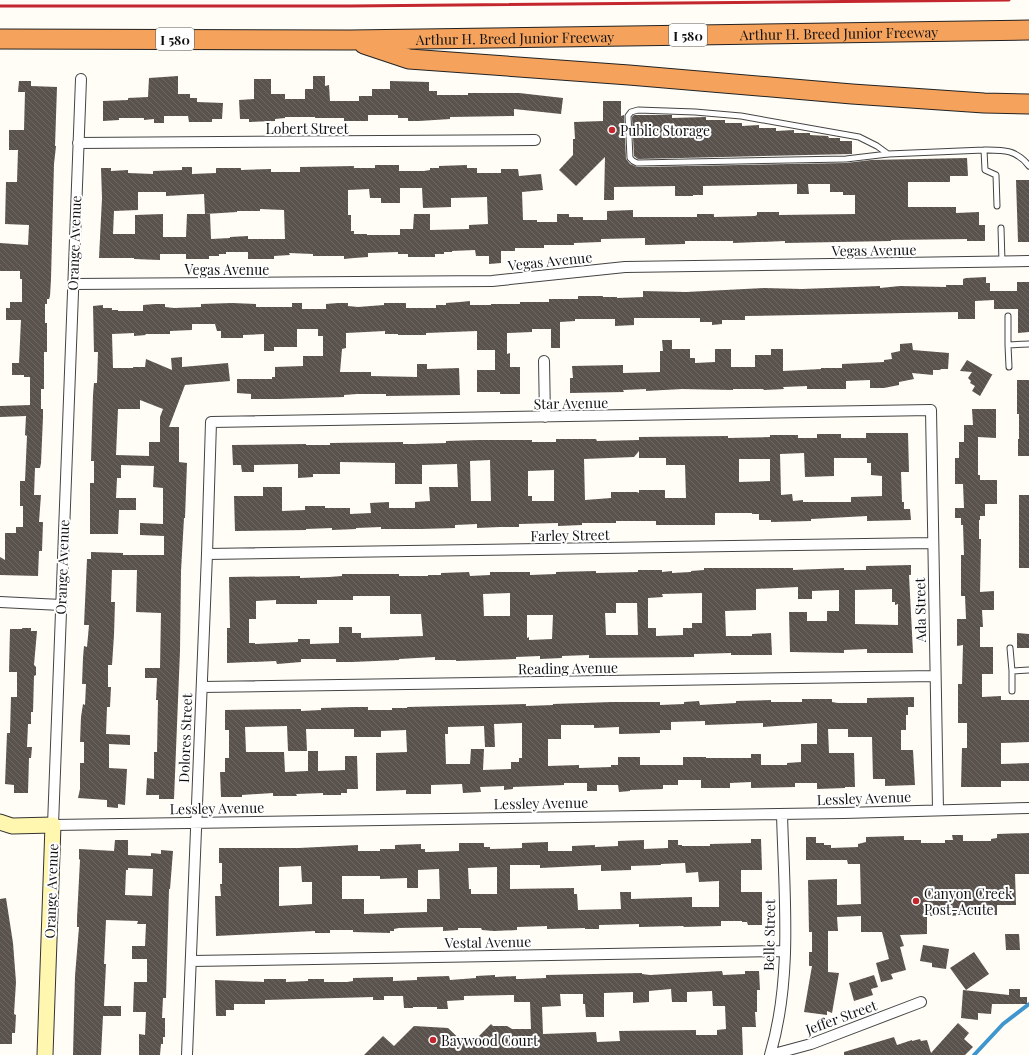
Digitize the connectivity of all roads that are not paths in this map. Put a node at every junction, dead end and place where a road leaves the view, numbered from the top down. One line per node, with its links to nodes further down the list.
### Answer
1 (1028, 30): 3 (highway, Arthur H. Breed Junior Freeway / I 580)
2 (0, 39): 3 (highway, Arthur H. Breed Junior Freeway / I 580)
3 (350, 40): 5 (highway)
4 (80, 79): 7 (street, Orange Avenue)
5 (1029, 104)
6 (535, 140): 7 (street, Lobert Street)
7 (78, 143): 15 (street, Orange Avenue)
8 (984, 150): 9 (lane); 10 (lane); 11 (lane)
9 (888, 154): 9 (lane)
10 (1029, 166)
11 (997, 206)
12 (1001, 228): 14 (lane)
13 (1029, 261): 14 (street, Vegas Avenue)
14 (1002, 262): 15 (street, Vegas Avenue)
15 (73, 284): 27 (street, Orange Avenue)
16 (1008, 316): 18 (lane)
17 (1029, 344): 18 (lane)
18 (1008, 345): 20 (lane)
19 (544, 361): 22 (street)
20 (1009, 367)
21 (931, 410): 22 (street, Star Avenue); 24 (street, Ada Street)
22 (545, 417): 23 (street, Star Avenue)
23 (211, 422): 25 (street, Dolores Street)
24 (933, 543): 25 (street, Farley Street); 31 (street, Ada Street)
25 (207, 554): 32 (street, Dolores Street)
26 (0, 602): 27 (street)
27 (61, 605): 39 (street, Orange Avenue)
28 (1010, 648): 30 (lane)
29 (1029, 670): 30 (lane)
30 (1012, 671): 33 (lane)
31 (935, 676): 32 (street, Reading Avenue); 35 (street, Ada Street)
32 (202, 687): 38 (street, Dolores Street)
33 (1012, 691)
34 (1029, 808): 35 (street, Lessley Avenue)
35 (938, 810): 36 (street, Lessley Avenue)
36 (782, 814): 38 (street, Lessley Avenue); 40 (street, Belle Street)
37 (0, 822): 39 (street)
38 (196, 823): 39 (street, Lessley Avenue); 41 (street, Dolores Street)
39 (53, 825): 43 (street, Orange Avenue)
40 (785, 951): 41 (street, Vestal Avenue); 45 (street, Belle Street)
41 (191, 962): 44 (street, Dolores Street)
42 (921, 1002): 45 (street, Jeffer Street)
43 (45, 1055)
44 (187, 1055)
45 (770, 1055)

